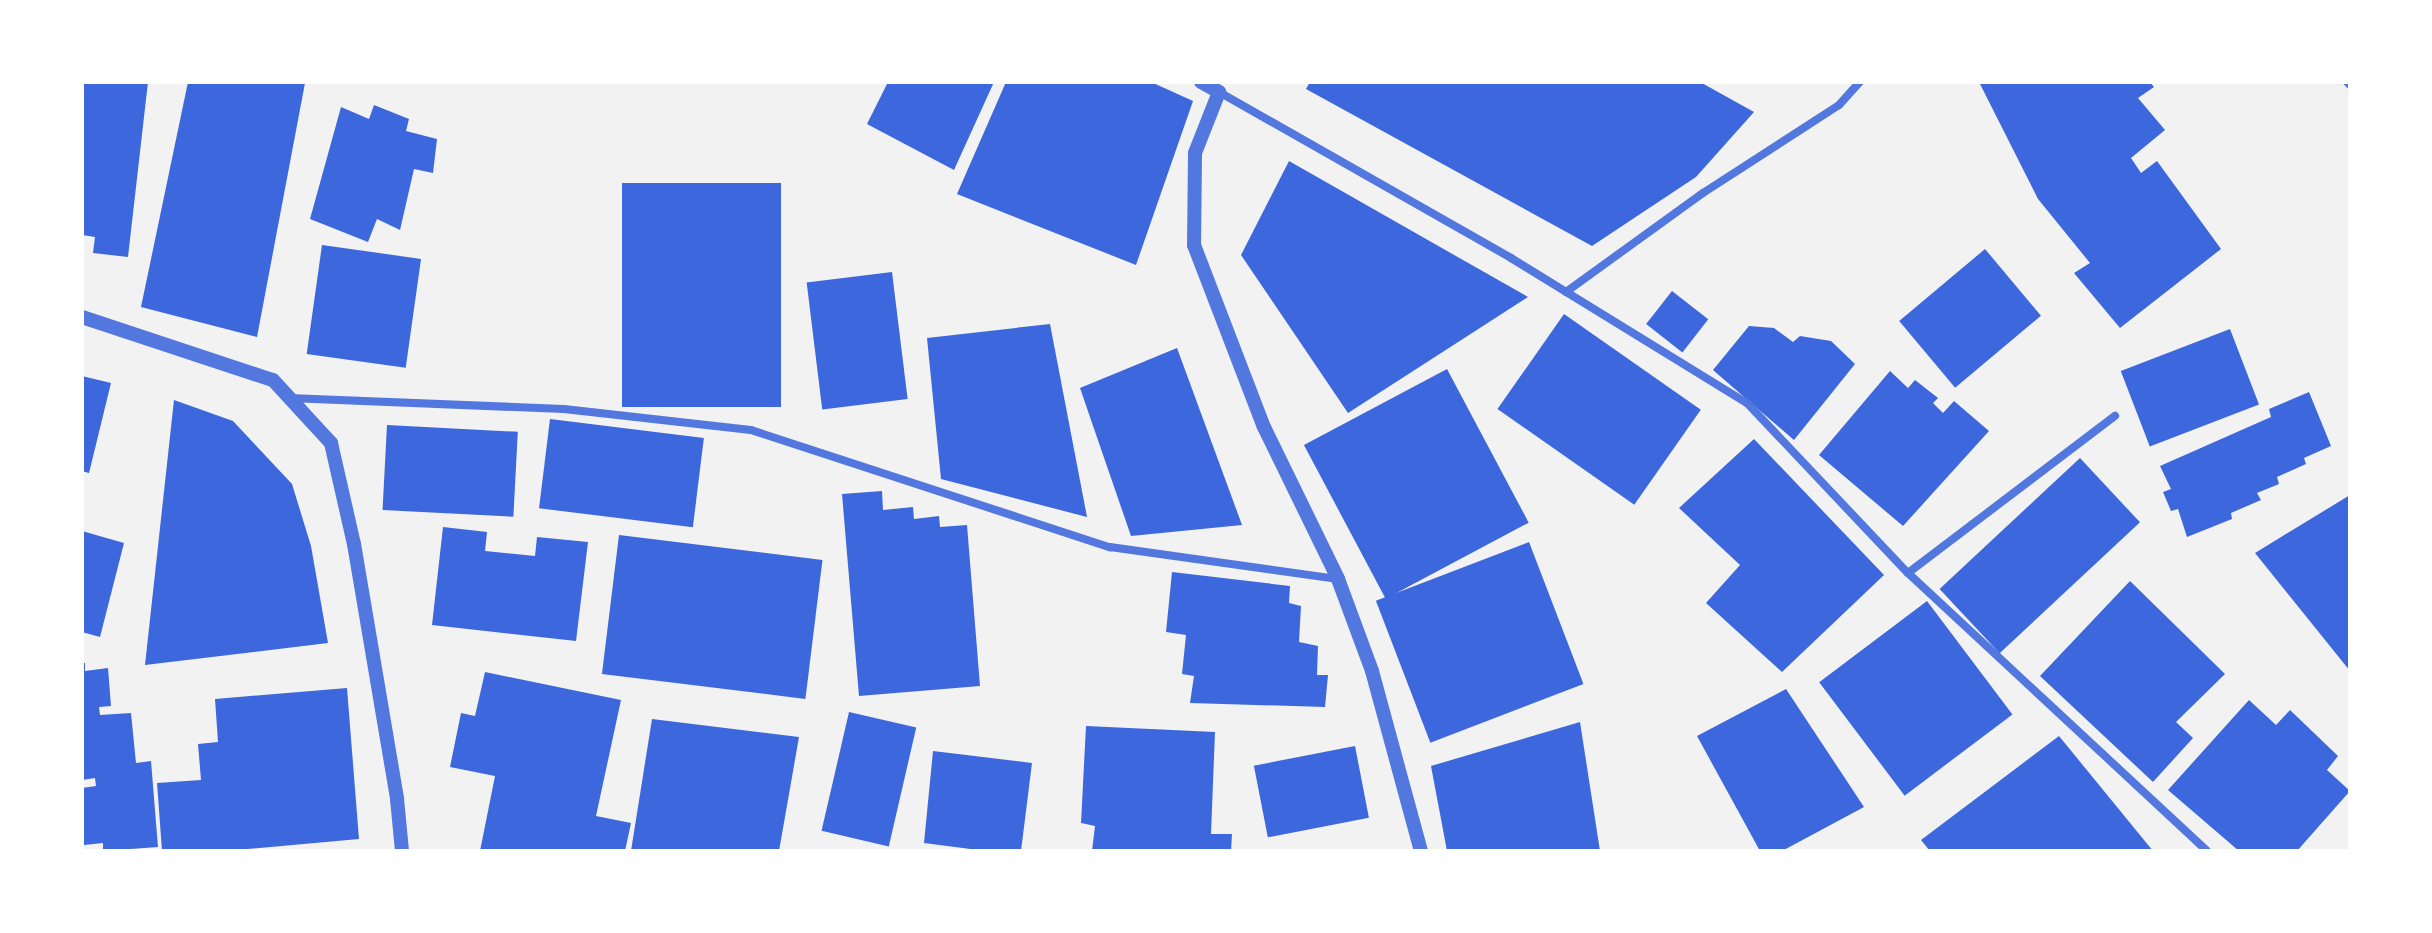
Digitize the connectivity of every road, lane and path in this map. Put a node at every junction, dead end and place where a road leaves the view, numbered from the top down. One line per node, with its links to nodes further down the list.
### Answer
1 (1201, 82): 3 (street)
2 (1860, 82): 4 (street)
3 (1219, 92): 4 (street); 9 (street)
4 (1566, 292): 8 (street)
5 (82, 317): 6 (street)
6 (287, 397): 9 (street); 10 (street)
7 (2115, 416): 8 (street)
8 (1908, 573): 12 (street)
9 (1338, 579): 11 (street)
10 (402, 851)
11 (1421, 851)
12 (2207, 851)

